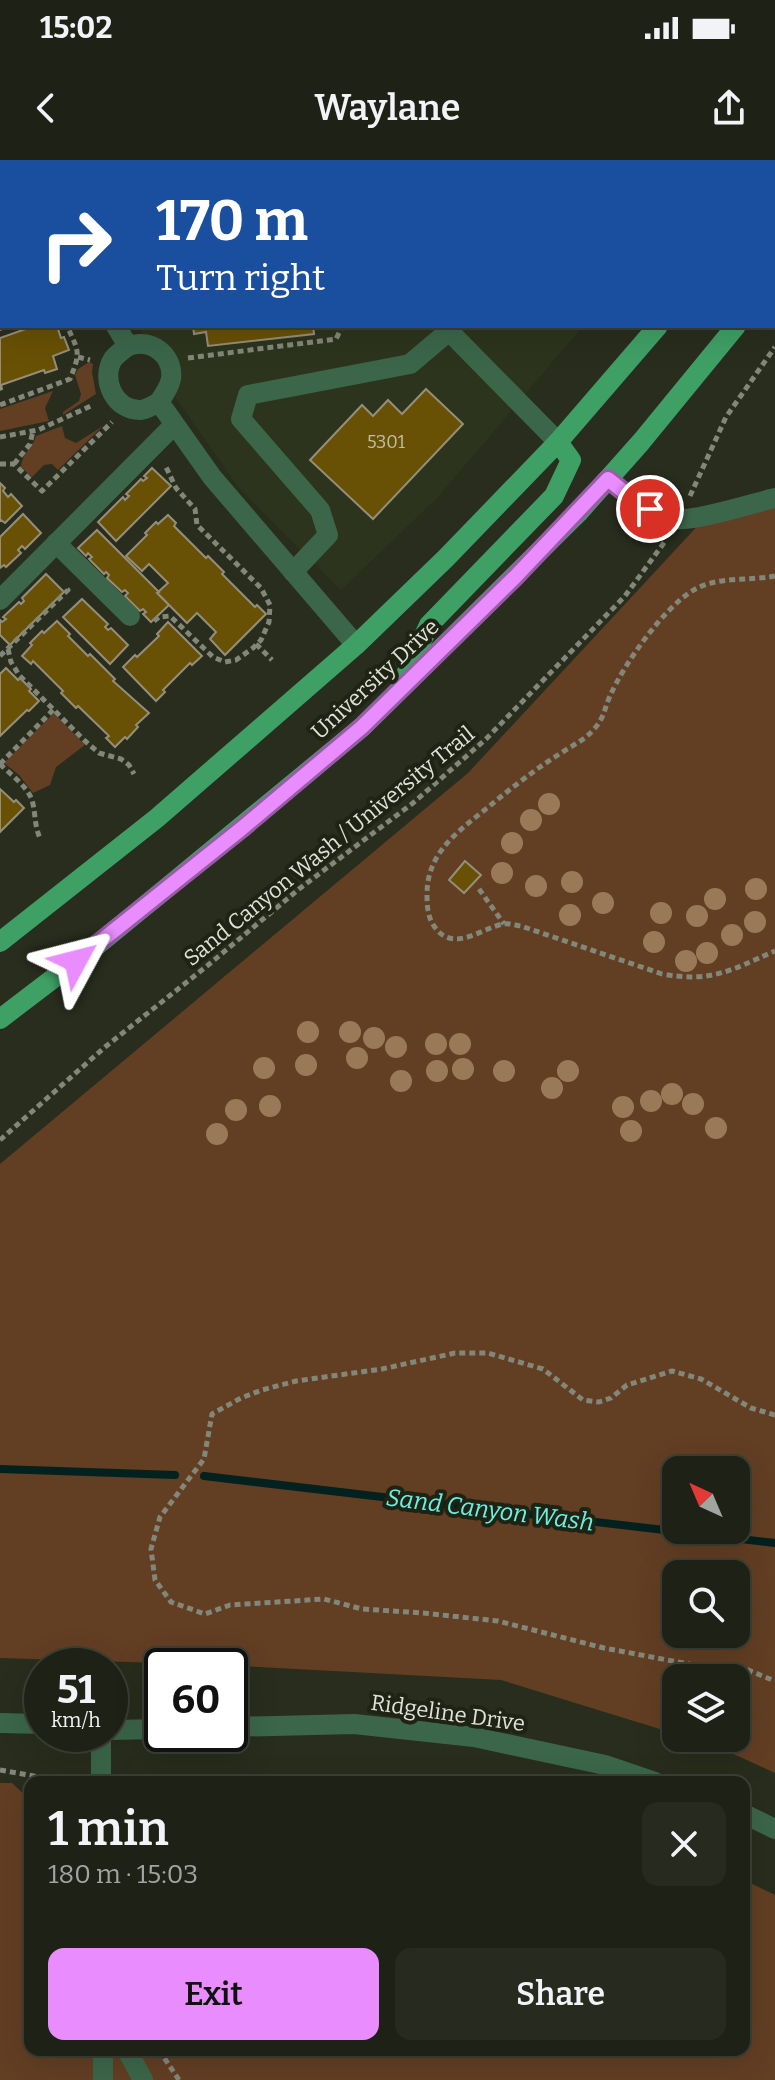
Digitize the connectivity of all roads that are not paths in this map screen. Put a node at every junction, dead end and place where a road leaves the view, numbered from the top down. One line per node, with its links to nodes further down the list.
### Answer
1 (117, 328): 5 (street)
2 (656, 328): 8 (main road, University Drive)
3 (734, 328): 9 (main road, University Drive)
4 (446, 329): 8 (street); 12 (street)
5 (128, 346): 6 (street); 6 (street)
6 (159, 402): 7 (street)
7 (174, 425): 11 (street); 12 (street)
8 (558, 442): 15 (main road, University Drive); 16 (main road)
9 (608, 479): 10 (street); 16 (main road, University Drive)
10 (775, 498)
11 (56, 543): 13 (street); 14 (street)
12 (293, 572): 15 (street)
13 (0, 600)
14 (130, 616)
15 (356, 645): 17 (main road, University Drive)
16 (397, 694): 18 (main road, University Drive)
17 (0, 942)
18 (0, 1019)
19 (0, 1723): 20 (street)
20 (24, 1724)
21 (248, 1727): 24 (street, Ridgeline Drive)
22 (101, 1752): 23 (street)
23 (101, 1776)
24 (637, 1776)
25 (750, 1817): 26 (street)
26 (775, 1829)
27 (103, 2056): 29 (street)
28 (130, 2056): 30 (street)
29 (103, 2080)
30 (143, 2080)

